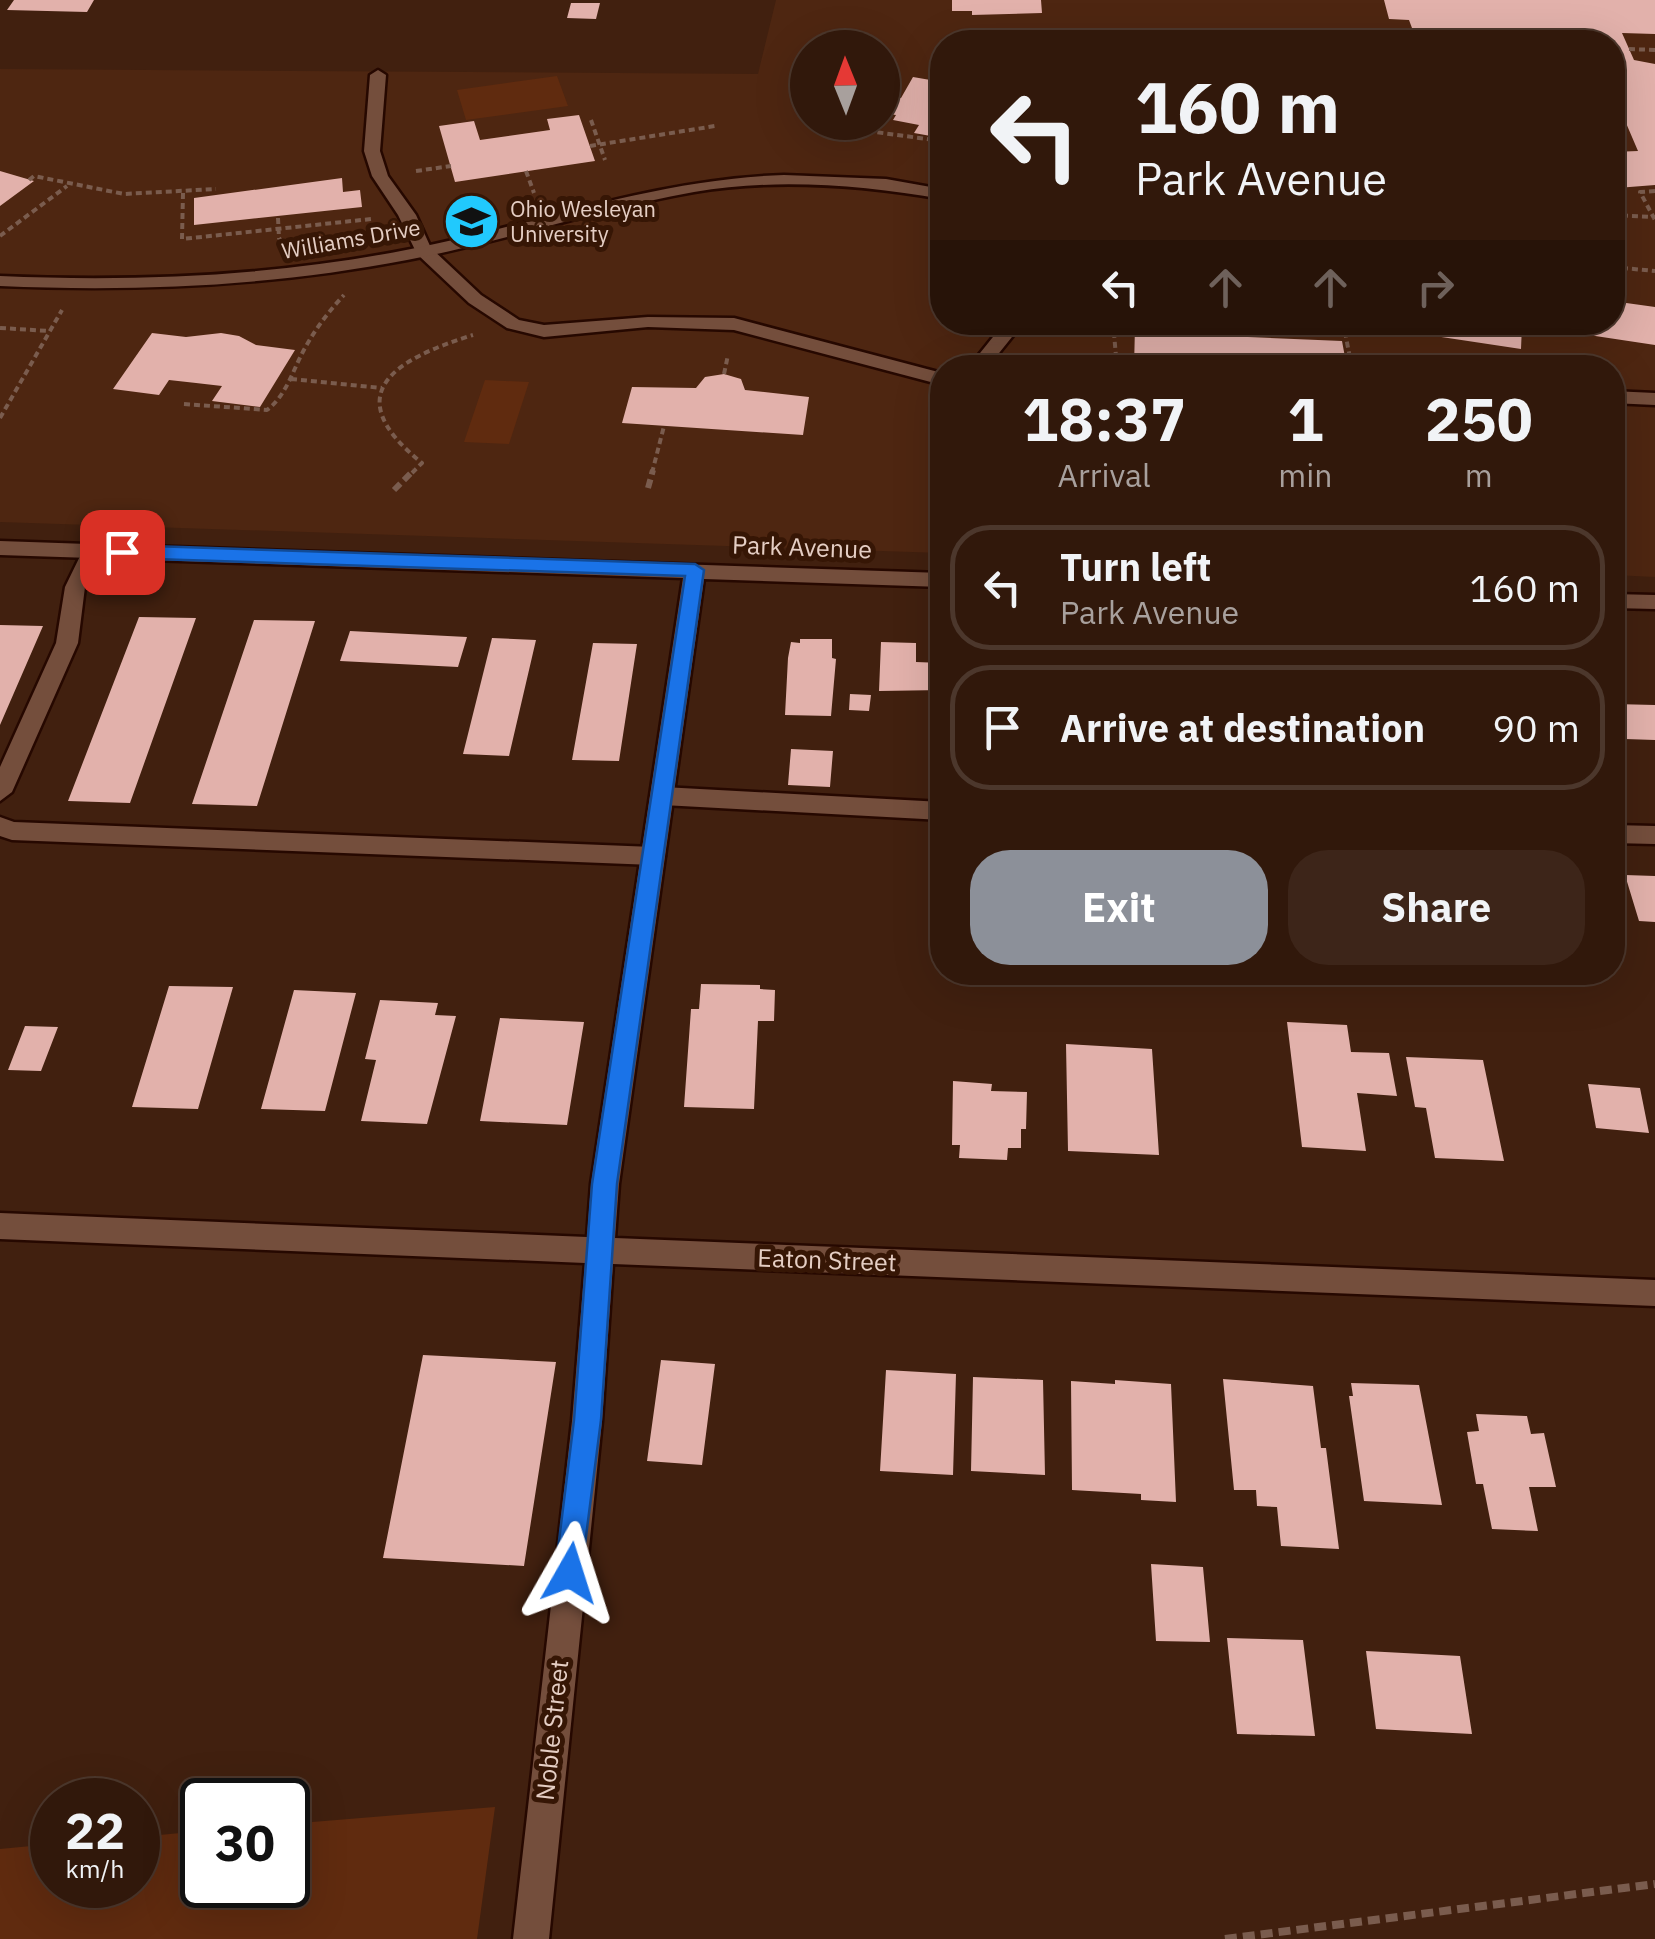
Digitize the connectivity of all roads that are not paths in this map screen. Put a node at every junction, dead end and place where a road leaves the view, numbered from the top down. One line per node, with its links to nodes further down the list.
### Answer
1 (378, 75): 3 (street)
2 (930, 192): 3 (street, Williams Drive)
3 (423, 250): 4 (street, Williams Drive); 7 (street)
4 (0, 281)
5 (1004, 335): 6 (street)
6 (988, 355)
7 (930, 376)
8 (1625, 397): 9 (street)
9 (1655, 398)
10 (0, 548): 11 (street, Park Avenue)
11 (92, 551): 12 (street, Park Avenue); 16 (street)
12 (695, 570): 13 (street, Park Avenue); 17 (street, Noble Street)
13 (930, 580)
14 (1625, 601): 15 (street)
15 (1655, 602)
16 (0, 792)
17 (663, 796): 18 (street); 22 (street, Noble Street)
18 (930, 810)
19 (0, 826): 22 (street)
20 (1625, 834): 21 (street)
21 (1655, 835)
22 (653, 856): 24 (street, Noble Street)
23 (0, 1226): 24 (street, Eaton Street)
24 (600, 1252): 25 (street, Eaton Street); 26 (street, Noble Street)
25 (1655, 1294)
26 (531, 1939)

